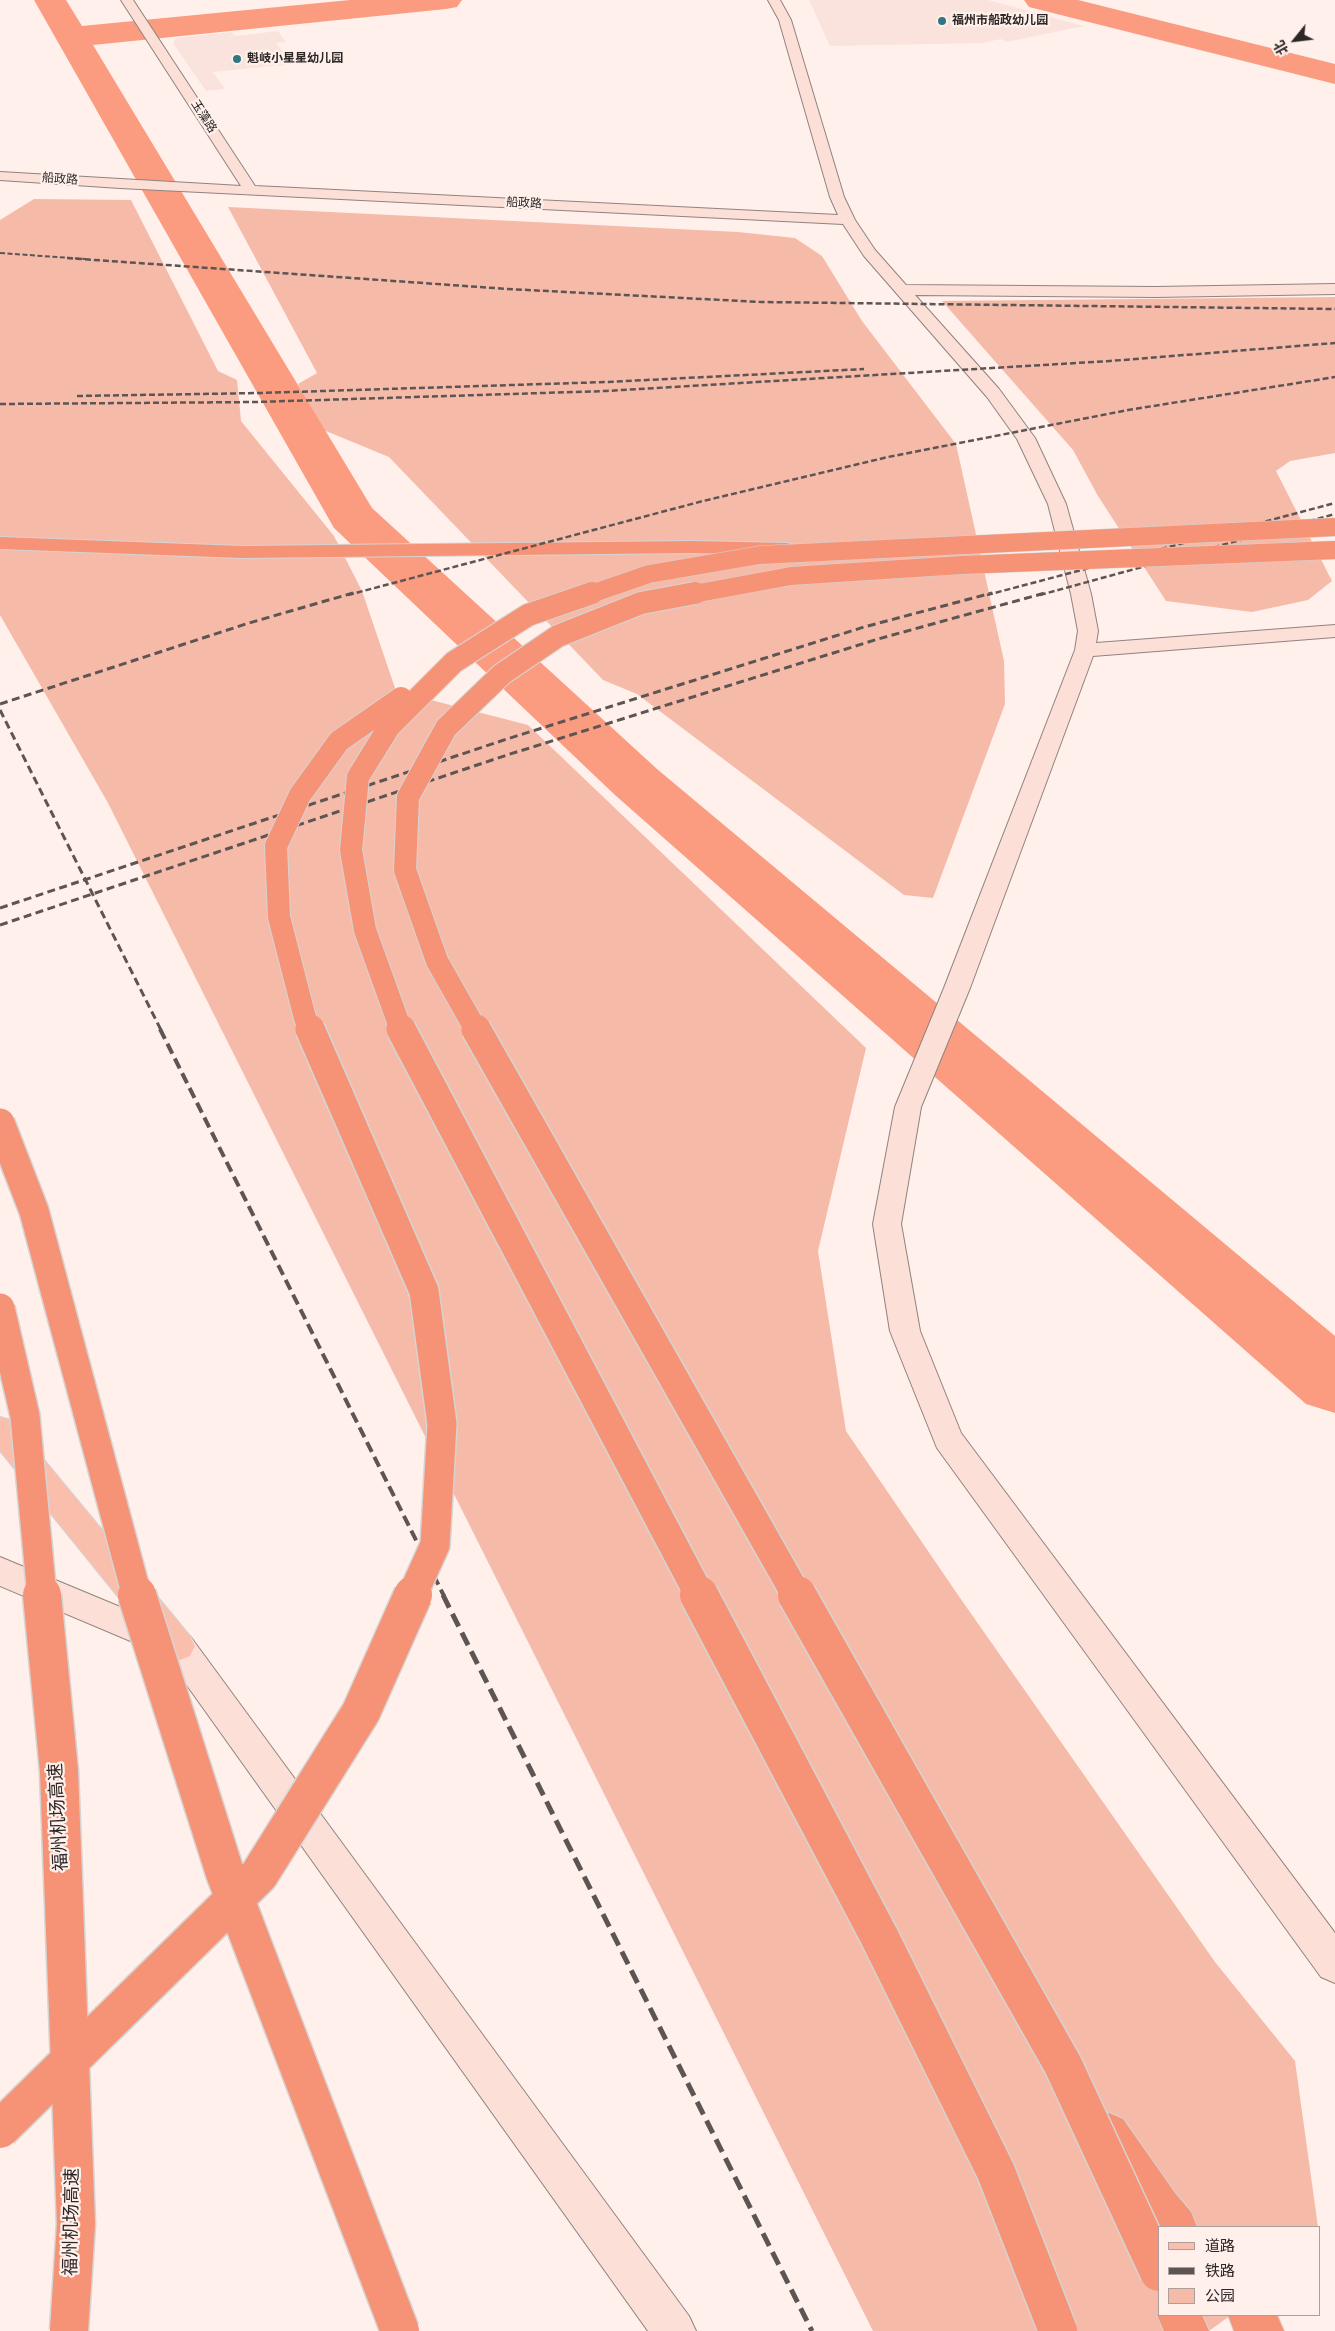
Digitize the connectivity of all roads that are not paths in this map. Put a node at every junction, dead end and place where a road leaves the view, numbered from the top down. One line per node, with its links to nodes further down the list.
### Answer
1 (127, 0): 4 (street, 玉藻路)
2 (774, 0): 5 (street)
3 (0, 176): 4 (street, 船政路)
4 (250, 189): 5 (street, 船政路)
5 (848, 220): 7 (street)
6 (1335, 289): 7 (street)
7 (902, 290): 13 (street)
8 (1335, 527): 10 (highway, bridge)
9 (0, 543): 10 (highway, bridge)
10 (851, 550): 14 (highway, bridge)
11 (1335, 550): 21 (highway, bridge)
12 (1335, 631): 13 (street)
13 (1085, 650): 20 (street)
14 (454, 662): 22 (highway, bridge); 30 (highway, bridge)
15 (0, 1123): 28 (highway, bridge)
16 (0, 1308): 27 (highway, 福州机场高速, bridge)
17 (0, 1429): 19 (main road)
18 (0, 1571): 19 (street)
19 (178, 1646): 29 (street)
20 (1335, 1964)
21 (1063, 2065): 23 (highway, bridge); 24 (highway, bridge)
22 (0, 2129)
23 (1175, 2226)
24 (1158, 2270)
25 (1179, 2316): 31 (highway)
26 (1249, 2316): 32 (highway)
27 (69, 2331)
28 (400, 2331)
29 (674, 2331)
30 (1058, 2331)
31 (1187, 2331)
32 (1262, 2331)

